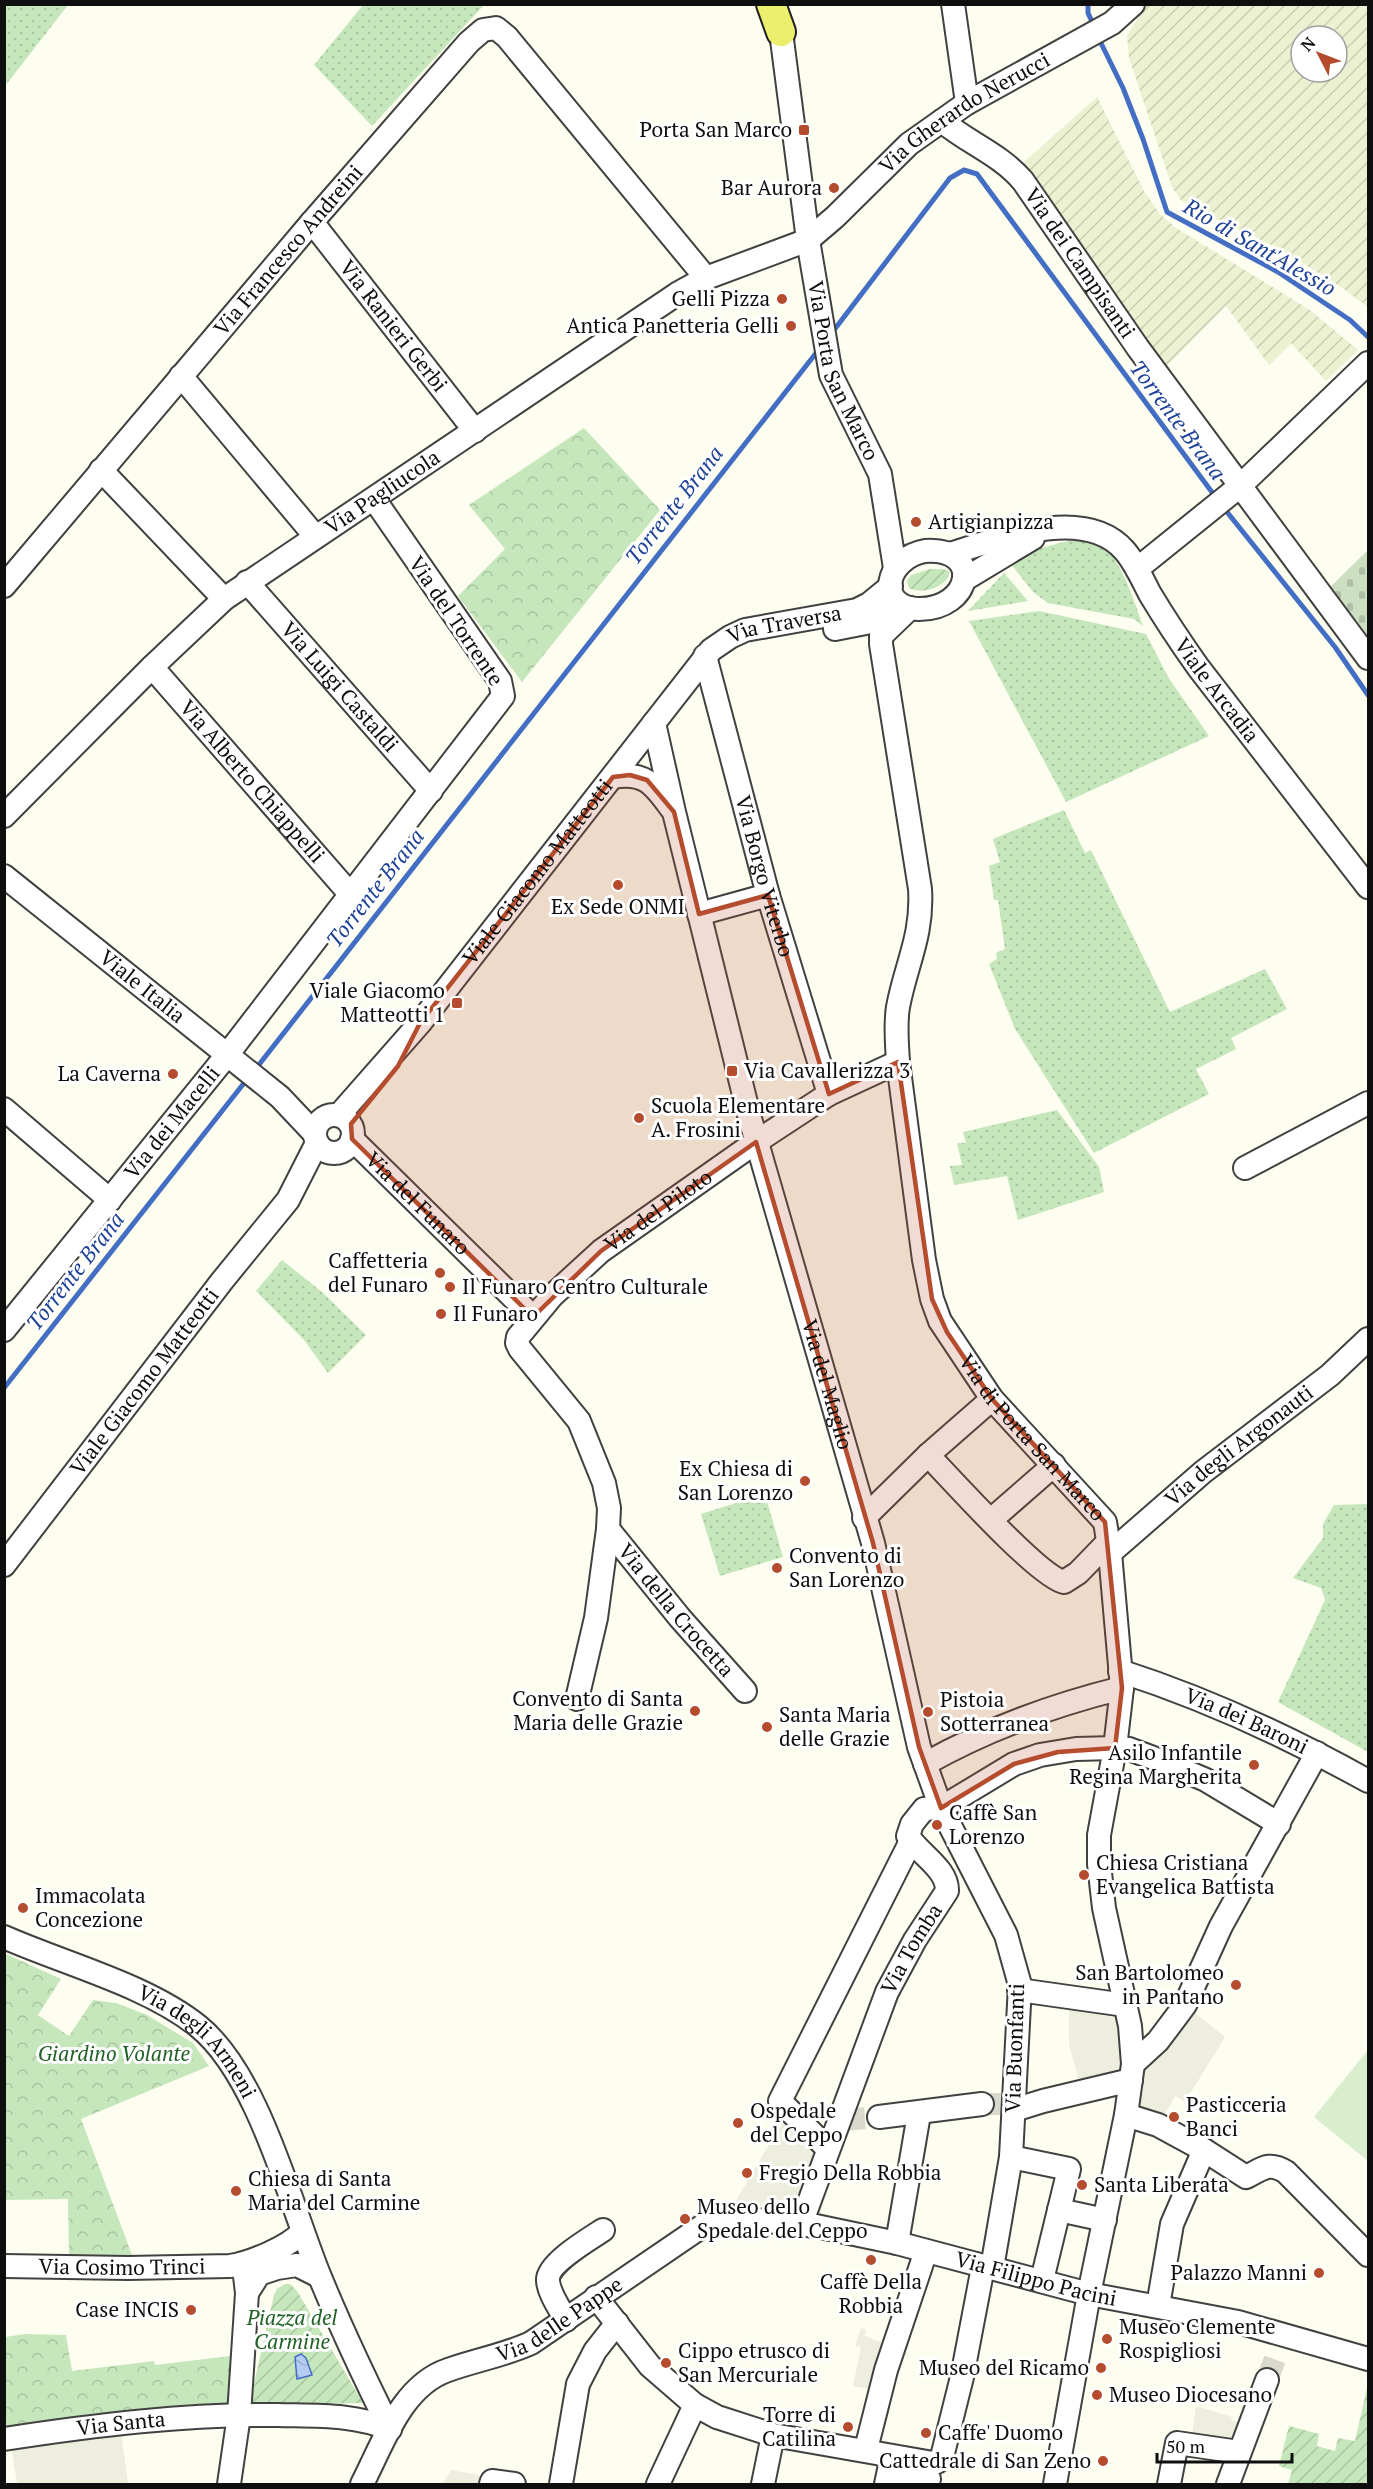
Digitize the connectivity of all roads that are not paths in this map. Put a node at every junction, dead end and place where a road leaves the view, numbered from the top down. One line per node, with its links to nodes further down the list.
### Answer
1 (771, 4): 4 (main road)
2 (953, 4): 5 (street)
3 (1133, 4): 5 (street, Via Gherardo Nerucci)
4 (782, 18): 8 (street, Via Porta San Marco)
5 (967, 103): 6 (street, Via Gherardo Nerucci)
6 (942, 121): 8 (street, Via Gherardo Nerucci); 14 (street, Via dei Campisanti)
7 (312, 222): 9 (street, Via Francesco Andreini); 11 (street, Via Francesco Andreini); 12 (street, Via Ranieri Gerbi)
8 (808, 240): 9 (street, Via Pagliucola); 22 (street, Via Porta San Marco)
9 (706, 278): 12 (street, Via Pagliucola)
10 (1367, 364): 14 (street)
11 (181, 376): 13 (street, Via Francesco Andreini); 17 (street)
12 (475, 431): 15 (street, Via Pagliucola)
13 (101, 470): 23 (street, Via Francesco Andreini); 24 (street)
14 (1236, 490): 19 (street); 25 (street, Via dei Campisanti)
15 (374, 499): 17 (street, Via Pagliucola); 30 (street, Via del Torrente)
16 (1050, 530): 18 (street, Viale Arcadia); 19 (street, Viale Arcadia); 20 (street, Viale Arcadia)
17 (315, 536): 21 (street, Via Pagliucola)
18 (950, 554): 20 (street); 22 (street)
19 (1144, 564): 34 (street, Viale Arcadia)
20 (965, 579): 22 (street)
21 (247, 582): 24 (street, Via Pagliucola); 30 (street, Via Luigi Castaldi)
22 (902, 584): 26 (street, Via Traversa); 39 (street, Via di Porta San Marco)
23 (4, 586)
24 (224, 598): 27 (street, Via Pagliucola)
25 (1368, 658)
26 (706, 660): 28 (street, Via Traversa); 36 (street, Via Borgo Viterbo)
27 (152, 667): 32 (street, Via Pagliucola); 35 (street, Via Alberto Chiappelli)
28 (654, 723): 29 (street, Viale Giacomo Matteotti); 31 (street, Via del Maglio)
29 (613, 777): 31 (street); 43 (street, Viale Giacomo Matteotti)
30 (431, 791): 35 (street, Via del Torrente)
31 (674, 812): 37 (street, Via del Maglio)
32 (4, 816)
33 (4, 876): 38 (street, Viale Italia)
34 (1368, 887)
35 (351, 895): 38 (street, Via del Torrente)
36 (768, 895): 37 (street); 40 (street, Via Borgo Viterbo)
37 (699, 914): 44 (street, Via del Maglio)
38 (233, 1060): 43 (street, Viale Italia); 46 (street, Via dei Macelli)
39 (898, 1062): 40 (street, Via del Piloto); 50 (street, Via di Porta San Marco)
40 (829, 1095): 44 (street, Via del Piloto)
41 (1368, 1103): 45 (street)
42 (4, 1109): 46 (street)
43 (333, 1132): 47 (street, Via del Funaro); 57 (street, Viale Giacomo Matteotti)
44 (756, 1142): 47 (street, Via del Piloto); 53 (street, Via del Maglio)
45 (1245, 1168)
46 (110, 1200): 48 (street, Via dei Macelli)
47 (533, 1317): 55 (street, Via del Piloto)
48 (4, 1330)
49 (1367, 1343): 56 (street, Via degli Argonauti)
50 (992, 1399): 51 (street); 52 (street, Via di Porta San Marco)
51 (928, 1455): 53 (street); 54 (street)
52 (1054, 1465): 54 (street); 56 (street, Via di Porta San Marco)
53 (864, 1518): 63 (street, Via del Maglio)
54 (991, 1520): 56 (street, Via degli Argonauti)
55 (608, 1529): 59 (street, Via della Crocetta); 60 (street)
56 (1109, 1548): 58 (street, Via di Porta San Marco)
57 (4, 1565)
58 (1121, 1679): 61 (street, Via di Porta San Marco); 62 (street, Via dei Baroni); 63 (street)
59 (745, 1692)
60 (577, 1699)
61 (1116, 1748): 65 (street); 66 (street); 70 (street, Via di Porta San Marco)
62 (1317, 1753): 64 (street, Via dei Baroni); 66 (street)
63 (925, 1764): 65 (street, Via Buonfanti)
64 (1368, 1781)
65 (941, 1808): 67 (street); 69 (street, Via Buonfanti)
66 (1279, 1824): 71 (street)
67 (911, 1841): 77 (street, Via Tomba); 77 (street)
68 (4, 1937): 85 (street, Via degli Armeni)
69 (1019, 1990): 70 (street); 73 (street, Via Buonfanti)
70 (1124, 2000): 71 (street, Via di Porta San Marco)
71 (1132, 2072): 73 (street); 75 (street, Via di Porta San Marco)
72 (982, 2104): 74 (street)
73 (1012, 2106): 79 (street, Via Buonfanti)
74 (919, 2114): 76 (street); 86 (street)
75 (1126, 2115): 78 (street); 82 (street, Via di Porta San Marco)
76 (879, 2117)
77 (828, 2149): 83 (street)
78 (1204, 2150): 88 (street); 97 (street)
79 (1011, 2157): 80 (street); 91 (street, Via Buonfanti)
80 (1059, 2211): 82 (street); 93 (street)
81 (737, 2218): 83 (street, Via Filippo Pacini); 96 (street, Via delle Pappe)
82 (1105, 2220): 95 (street, Via di Porta San Marco)
83 (801, 2224): 86 (street, Via Filippo Pacini)
84 (603, 2230): 98 (street)
85 (303, 2232): 89 (street); 92 (street)
86 (897, 2243): 87 (street, Via Filippo Pacini)
87 (926, 2251): 91 (street, Via Filippo Pacini); 107 (street)
88 (1368, 2255)
89 (241, 2264): 90 (street, Via Cosimo Trinci); 94 (street)
90 (4, 2266)
91 (987, 2268): 93 (street, Via Filippo Pacini); 109 (street, Via Buonfanti)
92 (319, 2276): 94 (street); 104 (street)
93 (1042, 2280): 95 (street, Via Filippo Pacini)
94 (247, 2293): 103 (street)
95 (1089, 2294): 97 (street, Via Filippo Pacini); 116 (street, Via di Porta San Marco)
96 (596, 2297): 98 (street, Via delle Pappe); 99 (street)
97 (1158, 2306): 100 (street, Via Filippo Pacini)
98 (566, 2319): 104 (street, Via delle Pappe)
99 (617, 2323): 102 (street); 112 (street)
100 (1368, 2359)
101 (1267, 2380): 108 (street)
102 (695, 2406): 105 (street); 113 (street)
103 (239, 2415): 104 (street); 106 (street, Via Santa); 110 (street)
104 (390, 2429): 111 (street, Via delle Pappe)
105 (773, 2435): 107 (street); 114 (street)
106 (4, 2439)
107 (866, 2449): 109 (street)
108 (1239, 2452): 117 (street); 118 (street)
109 (930, 2475): 115 (street)
110 (229, 2484)
111 (362, 2484)
112 (561, 2484)
113 (658, 2484)
114 (763, 2484)
115 (886, 2484)
116 (1055, 2484)
117 (1169, 2484)
118 (1228, 2484)

